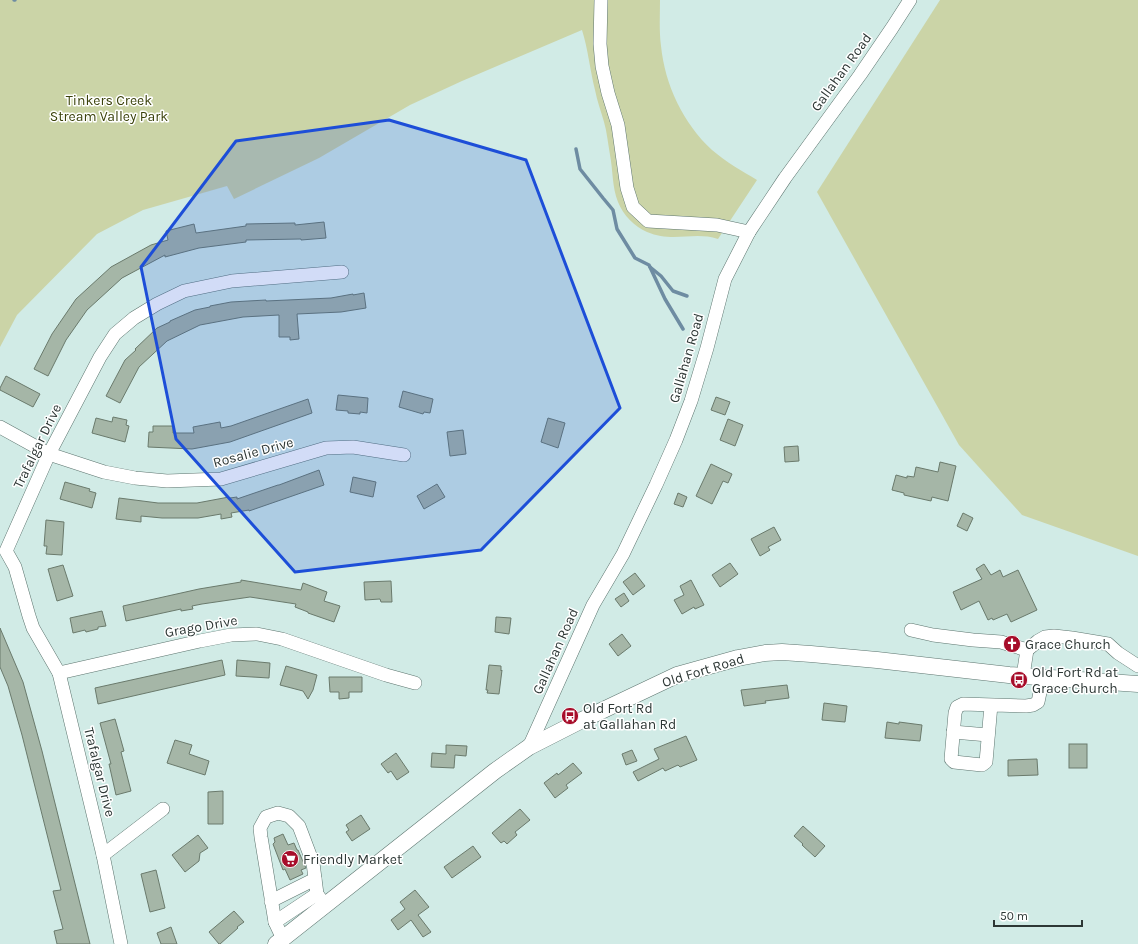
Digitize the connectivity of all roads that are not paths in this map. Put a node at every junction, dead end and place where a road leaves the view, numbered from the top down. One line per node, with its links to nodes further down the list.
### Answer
1 (601, 0): 3 (street)
2 (910, 0): 3 (street, Gallahan Road)
3 (749, 232): 20 (street, Gallahan Road)
4 (342, 272): 6 (street, Trafalgar Drive)
5 (0, 427): 6 (street, Rosalie Drive)
6 (49, 454): 7 (street, Rosalie Drive); 8 (street, Trafalgar Drive)
7 (404, 455)
8 (3, 551): 12 (street, Trafalgar Drive)
9 (911, 630): 10 (street)
10 (1027, 650): 11 (street); 13 (street)
11 (1138, 666)
12 (59, 673): 15 (street, Grago Drive); 22 (street, Trafalgar Drive)
13 (1023, 676): 14 (main road, Old Fort Road); 20 (main road, Old Fort Road)
14 (1043, 678): 16 (main road, Old Fort Road); 17 (street)
15 (415, 683)
16 (1138, 684)
17 (991, 705): 18 (street); 19 (street)
18 (953, 732): 19 (street); 19 (street)
19 (988, 734)
20 (529, 747): 24 (main road, Old Fort Road)
21 (163, 809): 22 (street)
22 (103, 856): 28 (street, Trafalgar Drive)
23 (315, 879): 24 (street); 25 (street); 25 (street)
24 (321, 900): 26 (street); 27 (main road, Old Fort Road)
25 (271, 901): 26 (street)
26 (275, 922): 27 (street)
27 (279, 941)
28 (121, 944)

